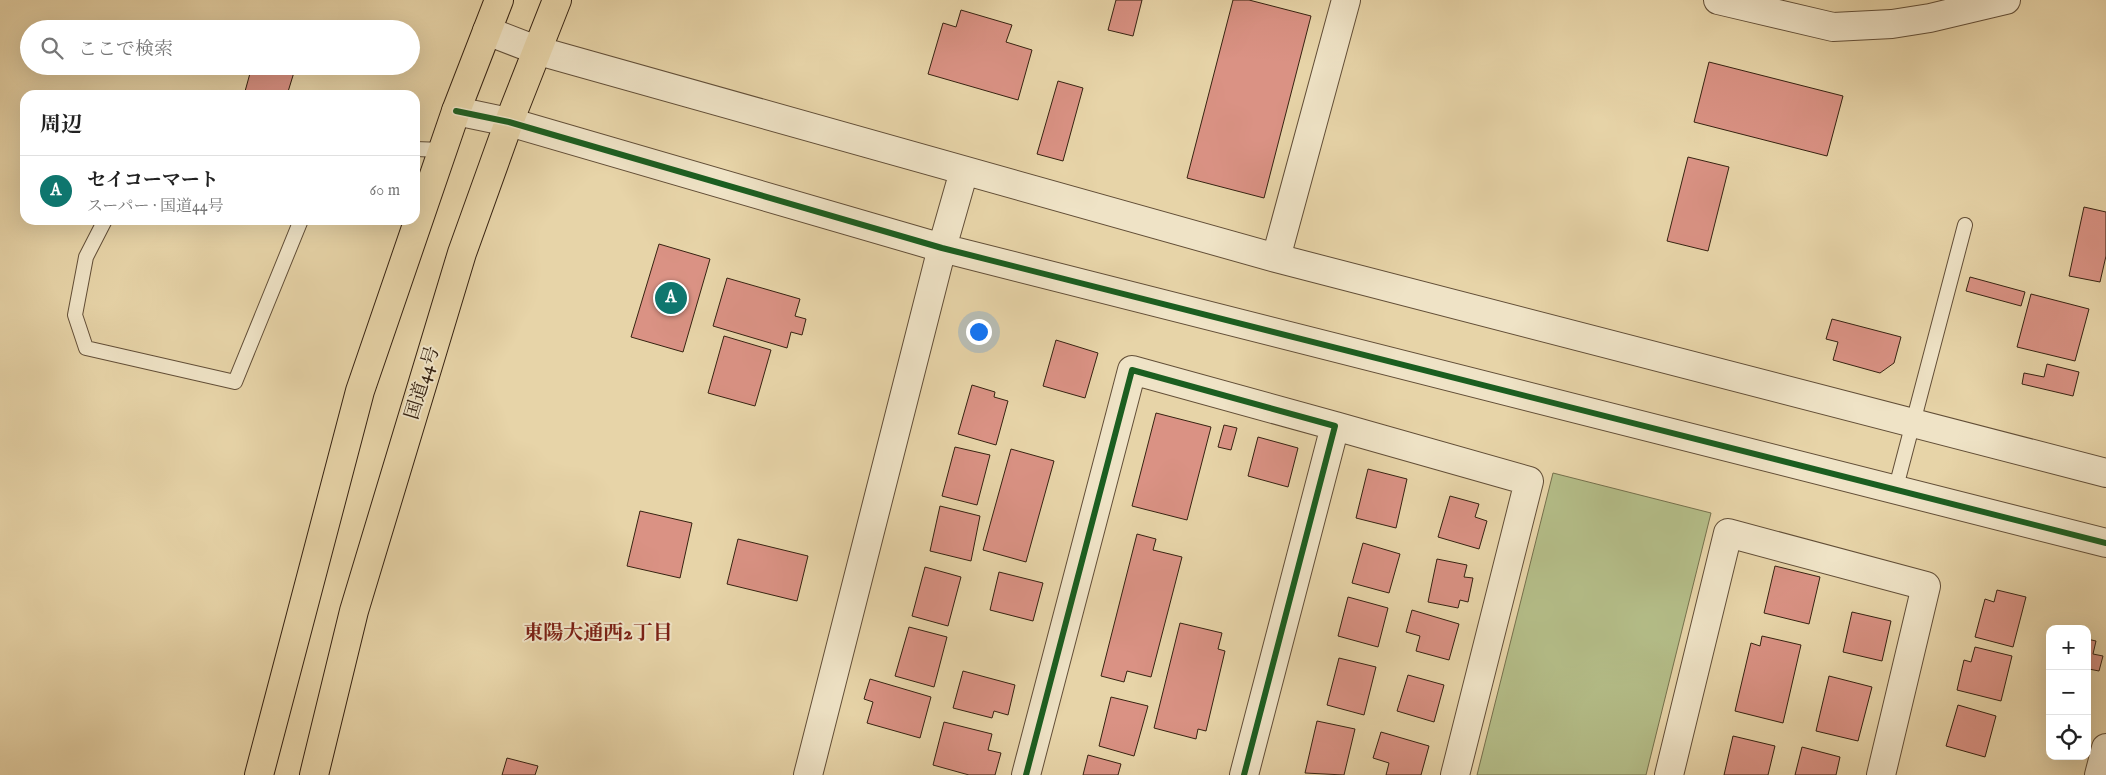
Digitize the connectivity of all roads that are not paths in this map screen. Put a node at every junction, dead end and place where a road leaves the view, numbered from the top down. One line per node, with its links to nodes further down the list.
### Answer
1 (499, 0): 6 (highway)
2 (557, 0): 7 (highway, 国道44号)
3 (1346, 0): 19 (street)
4 (1718, 0): 5 (street)
5 (2006, 0)
6 (487, 31): 7 (street); 8 (highway)
7 (539, 51): 9 (highway, 国道44号); 12 (street)
8 (456, 111): 9 (street); 11 (highway)
9 (509, 122): 18 (street); 27 (highway, 国道44号)
10 (420, 149): 11 (lane)
11 (443, 150): 13 (highway)
12 (964, 171): 18 (street); 19 (street)
13 (420, 217)
14 (102, 225): 15 (lane)
15 (299, 225)
16 (417, 225): 26 (highway)
17 (1965, 225): 20 (lane)
18 (942, 248): 23 (street); 28 (street)
19 (1276, 258): 20 (street)
20 (1913, 423): 22 (street); 23 (lane)
21 (1335, 426): 29 (street); 30 (street); 31 (street)
22 (2106, 473)
23 (1895, 491): 24 (street)
24 (2106, 543)
25 (2106, 748): 34 (street)
26 (259, 775)
27 (314, 775)
28 (808, 775)
29 (1026, 775)
30 (1244, 775)
31 (1455, 775)
32 (1669, 775): 33 (street)
33 (1881, 775)
34 (2099, 775)

